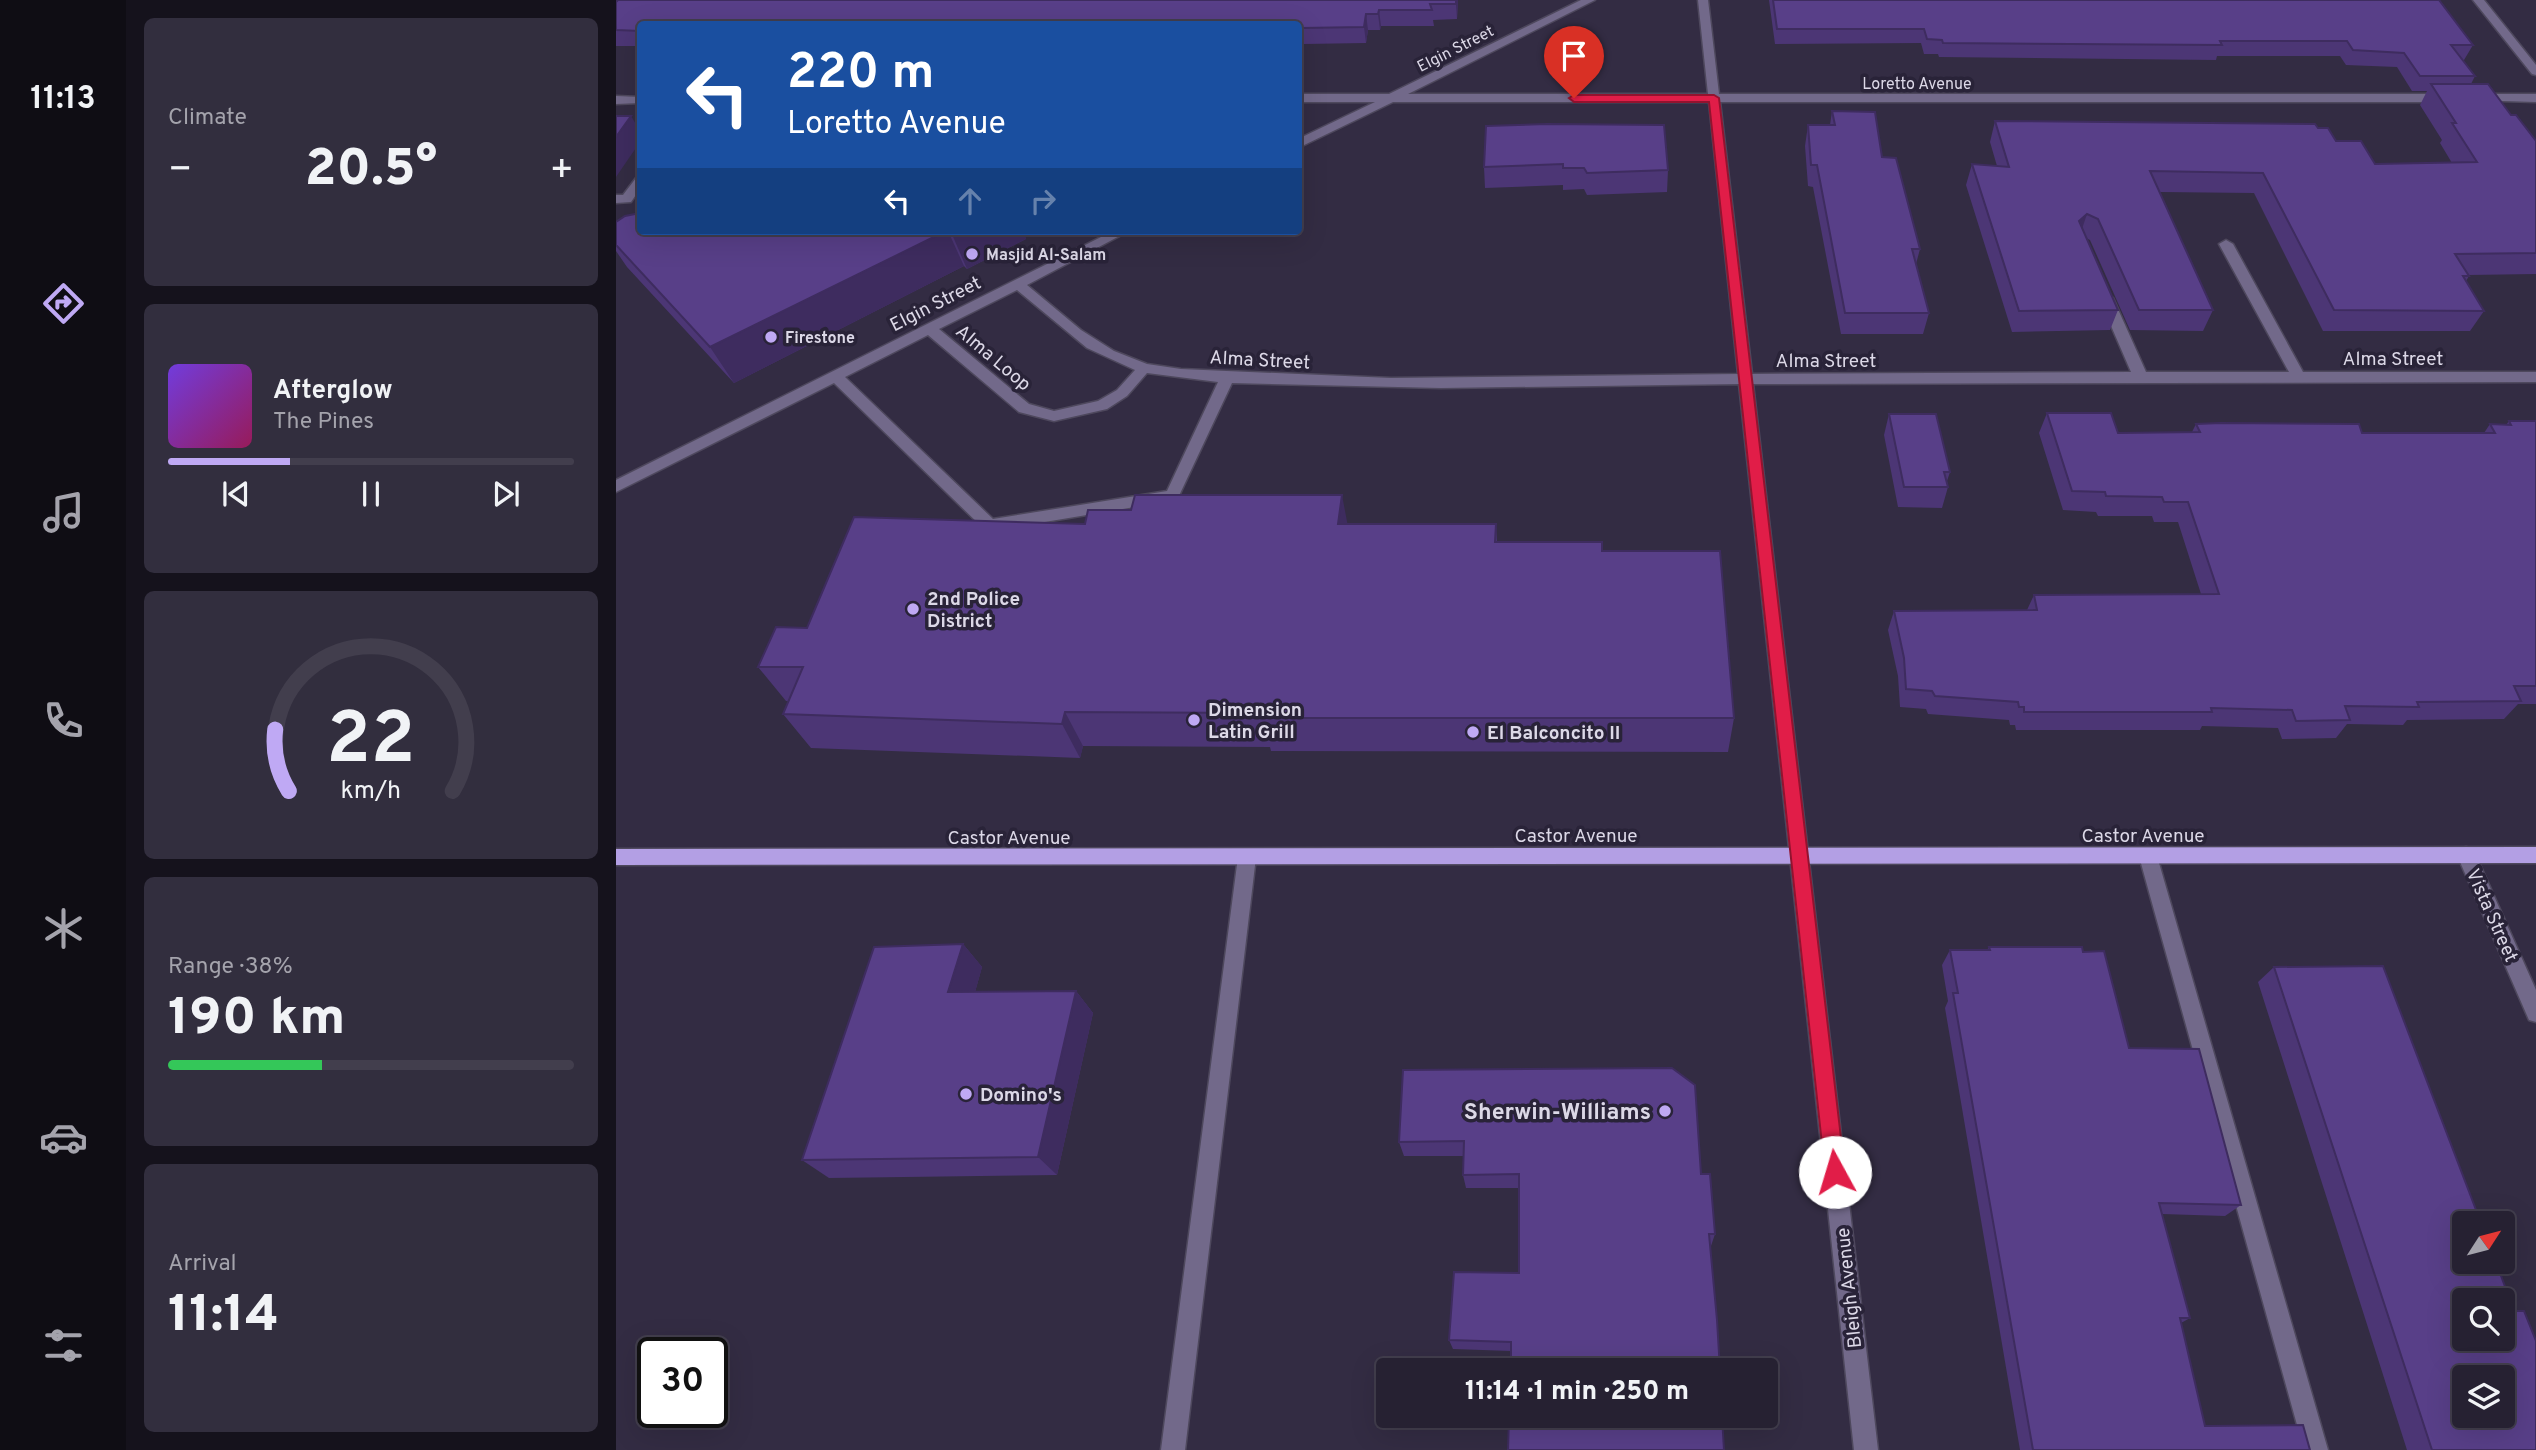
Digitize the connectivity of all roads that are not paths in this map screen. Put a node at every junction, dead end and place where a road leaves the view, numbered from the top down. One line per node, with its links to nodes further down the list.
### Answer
1 (1590, 0): 6 (street, Elgin Street)
2 (1703, 0): 7 (street, Bleigh Avenue)
3 (2478, 0): 4 (street)
4 (2536, 72)
5 (1302, 98): 6 (street, Loretto Avenue)
6 (1393, 98): 7 (street, Loretto Avenue); 11 (street, Elgin Street)
7 (1714, 98): 8 (street, Loretto Avenue); 25 (street, Bleigh Avenue)
8 (2536, 98)
9 (616, 100): 10 (street)
10 (637, 100)
11 (1302, 143)
12 (637, 185): 13 (street)
13 (616, 199)
14 (1115, 235): 17 (street, Elgin Street)
15 (2226, 244): 24 (street)
16 (2097, 278): 23 (street)
17 (1017, 283): 18 (street, Elgin Street); 19 (street, Alma Street)
18 (929, 328): 19 (street, Alma Loop); 20 (street, Elgin Street)
19 (1144, 368): 21 (street, Alma Street)
20 (835, 376): 21 (street); 26 (street, Elgin Street)
21 (1228, 377): 25 (street, Alma Street)
22 (2536, 377): 24 (street, Alma Street)
23 (2141, 378): 24 (street, Alma Street); 25 (street, Alma Street)
24 (2299, 378)
25 (1747, 379): 27 (street, Bleigh Avenue)
26 (616, 487)
27 (1800, 855): 30 (main road, Castor Avenue); 31 (main road, Castor Avenue); 35 (street, Bleigh Avenue)
28 (2466, 855): 29 (main road, Castor Avenue); 30 (main road, Castor Avenue); 33 (street, Vista Street)
29 (2536, 855)
30 (2148, 856): 36 (street)
31 (1247, 857): 32 (main road, Castor Avenue); 34 (street)
32 (616, 858)
33 (2536, 1013)
34 (1173, 1450)
35 (1866, 1450)
36 (2316, 1450)

